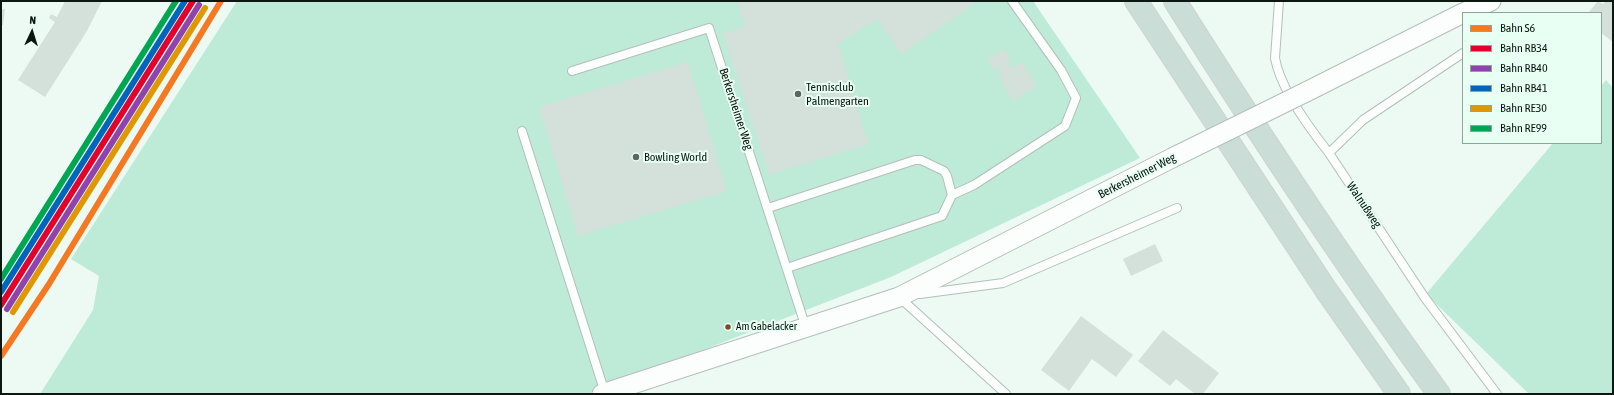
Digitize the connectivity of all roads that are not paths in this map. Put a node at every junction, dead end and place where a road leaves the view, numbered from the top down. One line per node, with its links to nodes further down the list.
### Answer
1 (1012, 1): 12 (lane)
2 (1136, 1): 20 (highway)
3 (1174, 1): 21 (highway)
4 (1279, 1): 11 (lane, Walnußweg)
5 (1491, 1): 6 (street, Berkersheimer Weg)
6 (1469, 12)
7 (1462, 15): 16 (street, Berkersheimer Weg, bridge)
8 (1462, 54): 11 (lane)
9 (572, 71): 13 (lane, Berkersheimer Weg)
10 (522, 131): 18 (lane)
11 (1329, 153): 22 (lane, Walnußweg)
12 (952, 195): 13 (lane); 15 (lane)
13 (768, 208): 15 (lane, Berkersheimer Weg)
14 (1177, 208): 16 (lane)
15 (787, 268): 17 (lane, Berkersheimer Weg)
16 (899, 297): 17 (street, Berkersheimer Weg); 19 (lane)
17 (806, 328): 18 (street, Berkersheimer Weg)
18 (604, 393)
19 (1006, 394)
20 (1399, 394)
21 (1439, 394)
22 (1497, 394)

